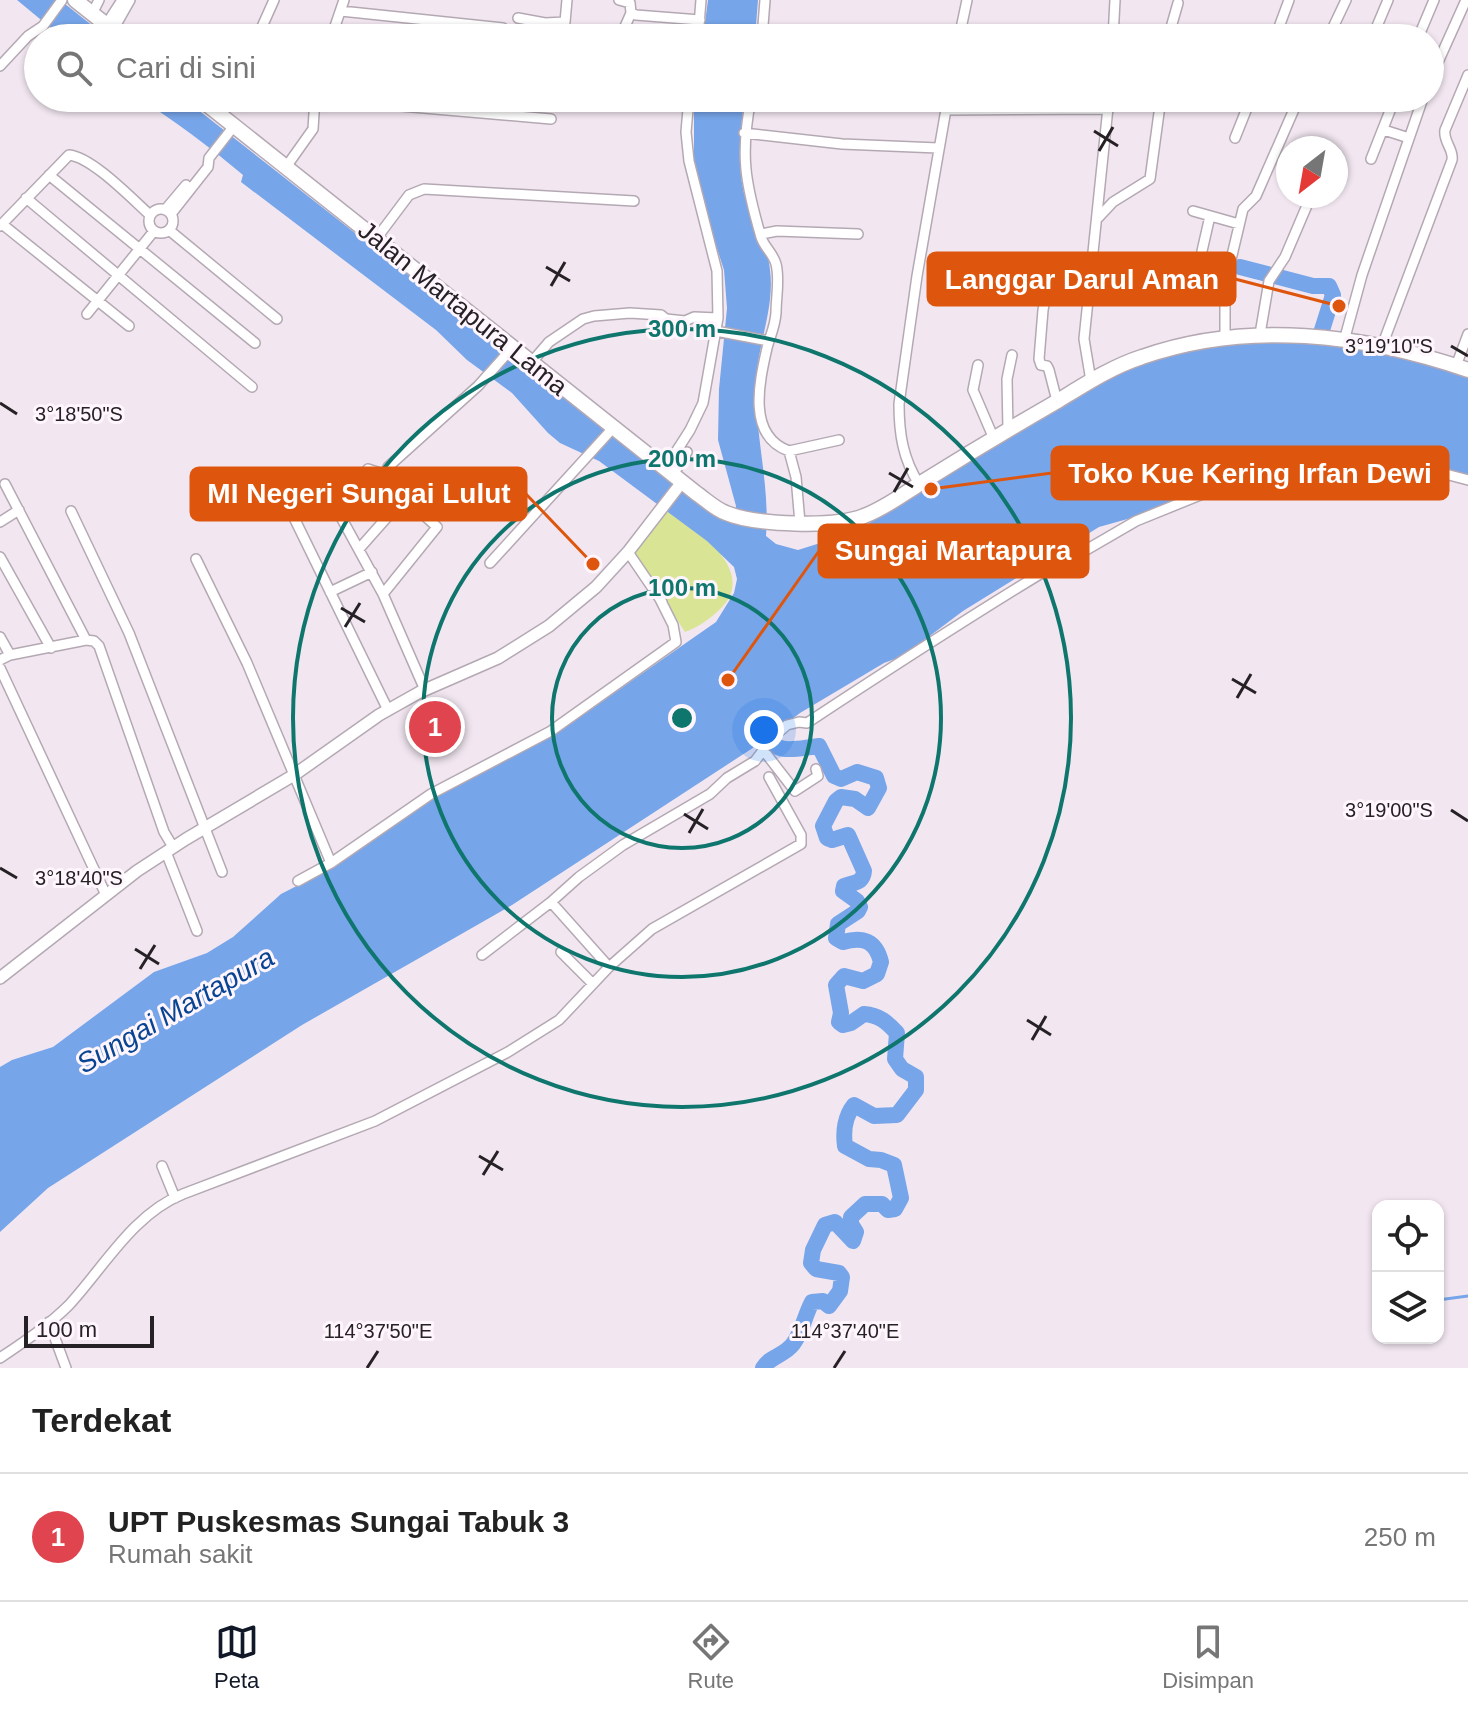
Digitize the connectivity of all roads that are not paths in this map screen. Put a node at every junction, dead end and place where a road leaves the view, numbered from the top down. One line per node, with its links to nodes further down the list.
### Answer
1 (62, 0): 24 (street)
2 (75, 0): 19 (main road)
3 (122, 0): 26 (street)
4 (130, 0): 27 (street)
5 (274, 0): 28 (street)
6 (344, 0): 20 (street)
7 (567, 0): 22 (street)
8 (619, 0): 21 (street)
9 (701, 0): 23 (street)
10 (765, 0): 33 (street)
11 (967, 0): 34 (street)
12 (1115, 0): 35 (street)
13 (1289, 0): 37 (street)
14 (1346, 0): 38 (street)
15 (1388, 0): 39 (street)
16 (1434, 0): 40 (street)
17 (1466, 0): 42 (street)
18 (1178, 3): 36 (street)
19 (96, 7): 25 (main road)
20 (341, 11): 29 (street); 30 (street)
21 (630, 15): 23 (street); 31 (street)
22 (518, 18)
23 (700, 20): 32 (street)
24 (44, 24)
25 (109, 24)
26 (116, 24)
27 (118, 24)
28 (263, 24)
29 (336, 24)
30 (465, 24)
31 (624, 24)
32 (700, 24)
33 (763, 24)
34 (962, 24)
35 (1114, 24)
36 (1172, 24)
37 (1280, 24)
38 (1335, 24)
39 (1378, 24)
40 (1424, 24)
41 (24, 40): 43 (street)
42 (1444, 49)
43 (0, 66)
44 (1468, 75): 100 (street)
45 (215, 112): 58 (main road, Jalan Martapura Lama)
46 (221, 112): 58 (street)
47 (314, 112): 67 (street)
48 (469, 112): 59 (street)
49 (688, 112): 90 (street)
50 (748, 112): 62 (street)
51 (946, 112): 65 (street)
52 (1108, 112): 76 (street)
53 (1159, 112): 76 (street)
54 (1245, 112): 63 (street)
55 (1293, 112): 77 (street)
56 (1390, 112): 61 (street)
57 (1418, 112): 64 (street)
58 (219, 115): 60 (main road, Jalan Martapura Lama)
59 (551, 119)
60 (232, 129): 67 (main road, Jalan Martapura Lama); 73 (street)
61 (1384, 130): 64 (street); 66 (street)
62 (744, 133): 65 (street); 81 (street)
63 (1235, 138)
64 (1409, 138): 98 (street)
65 (938, 148): 120 (street)
66 (1371, 159)
67 (286, 167): 83 (main road, Jalan Martapura Lama)
68 (49, 175): 69 (street); 74 (street); 84 (street)
69 (26, 198): 78 (street); 87 (street)
70 (634, 201): 83 (street)
71 (1306, 208): 94 (street)
72 (1193, 211): 75 (street)
73 (168, 212): 74 (street); 79 (street)
74 (150, 215): 80 (street)
75 (1210, 216): 77 (street); 85 (street)
76 (1098, 218): 106 (street)
77 (1239, 224): 96 (street)
78 (1, 225): 88 (street)
79 (169, 230): 80 (street); 91 (street)
80 (154, 231): 84 (street)
81 (761, 234): 82 (street); 97 (street)
82 (858, 234)
83 (376, 239): 101 (main road, Jalan Martapura Lama)
84 (140, 249): 87 (street); 99 (street)
85 (1202, 251)
86 (1050, 273): 108 (street)
87 (118, 275): 88 (street); 107 (street)
88 (97, 301): 89 (street); 92 (street)
89 (87, 314)
90 (718, 318): 93 (street); 103 (street)
91 (277, 319)
92 (129, 326)
93 (718, 331): 97 (street); 116 (street)
94 (1260, 334): 96 (main road); 98 (main road)
95 (1468, 334): 105 (street)
96 (1225, 336): 106 (main road)
97 (768, 340): 113 (street)
98 (1344, 341): 100 (main road)
99 (255, 343)
100 (1382, 346): 105 (main road)
101 (512, 349): 103 (main road, Jalan Martapura Lama); 115 (street)
102 (1012, 355): 110 (street)
103 (531, 363): 109 (main road, Jalan Martapura Lama)
104 (978, 365): 111 (street)
105 (1462, 368)
106 (1091, 381): 108 (main road)
107 (252, 387)
108 (1057, 401): 110 (main road)
109 (612, 429): 116 (main road, Jalan Martapura Lama); 130 (street)
110 (1008, 430): 111 (main road)
111 (994, 439): 120 (main road)
112 (839, 440): 113 (street)
113 (789, 451): 125 (street)
114 (687, 452): 116 (street)
115 (388, 467)
116 (675, 478): 125 (main road, Jalan Martapura Lama); 127 (street)
117 (1468, 480): 143 (street)
118 (277, 483): 132 (street)
119 (5, 484): 122 (street)
120 (919, 484): 125 (main road)
121 (405, 497): 126 (street); 126 (street); 133 (street)
122 (19, 510): 124 (street); 137 (street)
123 (71, 511): 147 (street)
124 (0, 522)
125 (800, 523)
126 (359, 549): 131 (street)
127 (628, 552): 134 (street); 141 (street)
128 (0, 557): 138 (street)
129 (196, 559): 146 (street)
130 (490, 563)
131 (372, 572): 132 (street); 133 (street)
132 (330, 592): 142 (street)
133 (383, 594): 141 (street)
134 (659, 597): 135 (street); 149 (street)
135 (676, 625)
136 (0, 637): 139 (street)
137 (86, 640): 138 (street); 148 (street)
138 (51, 648): 139 (street)
139 (5, 657)
140 (0, 668): 152 (street)
141 (425, 690): 142 (street)
142 (388, 710): 146 (street)
143 (768, 745): 144 (street); 145 (street)
144 (755, 761): 153 (street); 157 (street)
145 (816, 769)
146 (294, 775): 147 (street); 149 (street)
147 (206, 827): 148 (street); 150 (street)
148 (170, 850): 152 (street); 154 (street)
149 (331, 863): 151 (street)
150 (222, 872)
151 (298, 881)
152 (106, 895): 158 (street)
153 (551, 902): 156 (street); 157 (street)
154 (197, 931)
155 (561, 952): 159 (street)
156 (482, 955)
157 (609, 967): 159 (street)
158 (0, 978)
159 (593, 984): 161 (street)
160 (162, 1166): 161 (street)
161 (175, 1198): 162 (street)
162 (49, 1322): 163 (street); 164 (street)
163 (0, 1358)
164 (66, 1368)

